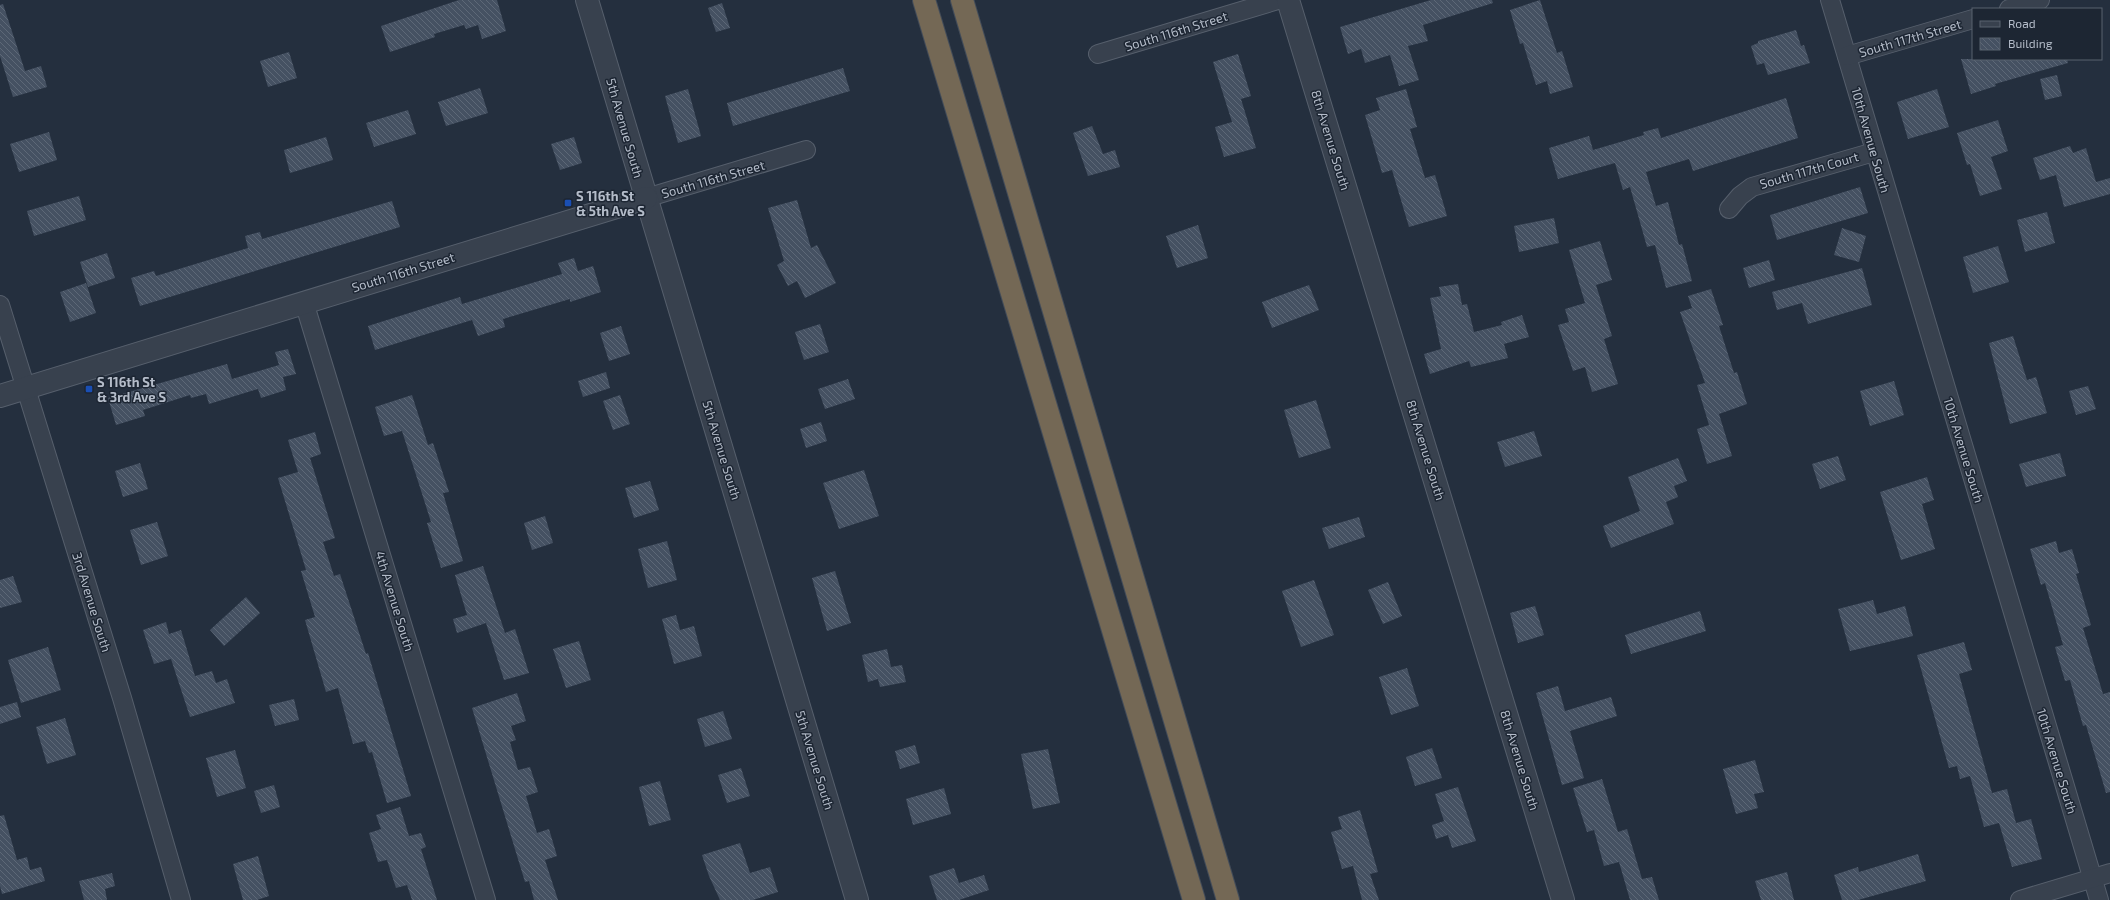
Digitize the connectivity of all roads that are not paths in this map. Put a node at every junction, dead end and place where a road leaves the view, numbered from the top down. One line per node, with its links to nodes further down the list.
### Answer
1 (587, 0): 14 (street, 5th Avenue South)
2 (924, 0): 25 (highway)
3 (962, 0): 26 (highway)
4 (1278, 0): 10 (street, South 116th Street)
5 (1288, 0): 27 (street, 8th Avenue South)
6 (1830, 0): 11 (street, 10th Avenue South)
7 (2040, 0): 8 (street)
8 (2012, 8)
9 (1972, 20): 11 (street, South 117th Street)
10 (1098, 54)
11 (1847, 56): 13 (street, 10th Avenue South)
12 (806, 150): 14 (street, South 116th Street)
13 (1874, 152): 15 (street, South 117th Court); 21 (street, 10th Avenue South)
14 (646, 198): 16 (street, South 116th Street); 24 (street, 5th Avenue South)
15 (1729, 209)
16 (304, 302): 18 (street, South 116th Street); 23 (street, 4th Avenue South)
17 (0, 305): 18 (street, 3rd Avenue South)
18 (25, 389): 19 (street, South 116th Street); 22 (street, 3rd Avenue South)
19 (0, 396)
20 (2110, 873): 21 (street)
21 (2093, 879): 28 (street); 29 (street, 10th Avenue South)
22 (182, 900)
23 (486, 900)
24 (858, 900)
25 (1194, 900)
26 (1228, 900)
27 (1563, 900)
28 (2020, 900)
29 (2099, 900)

